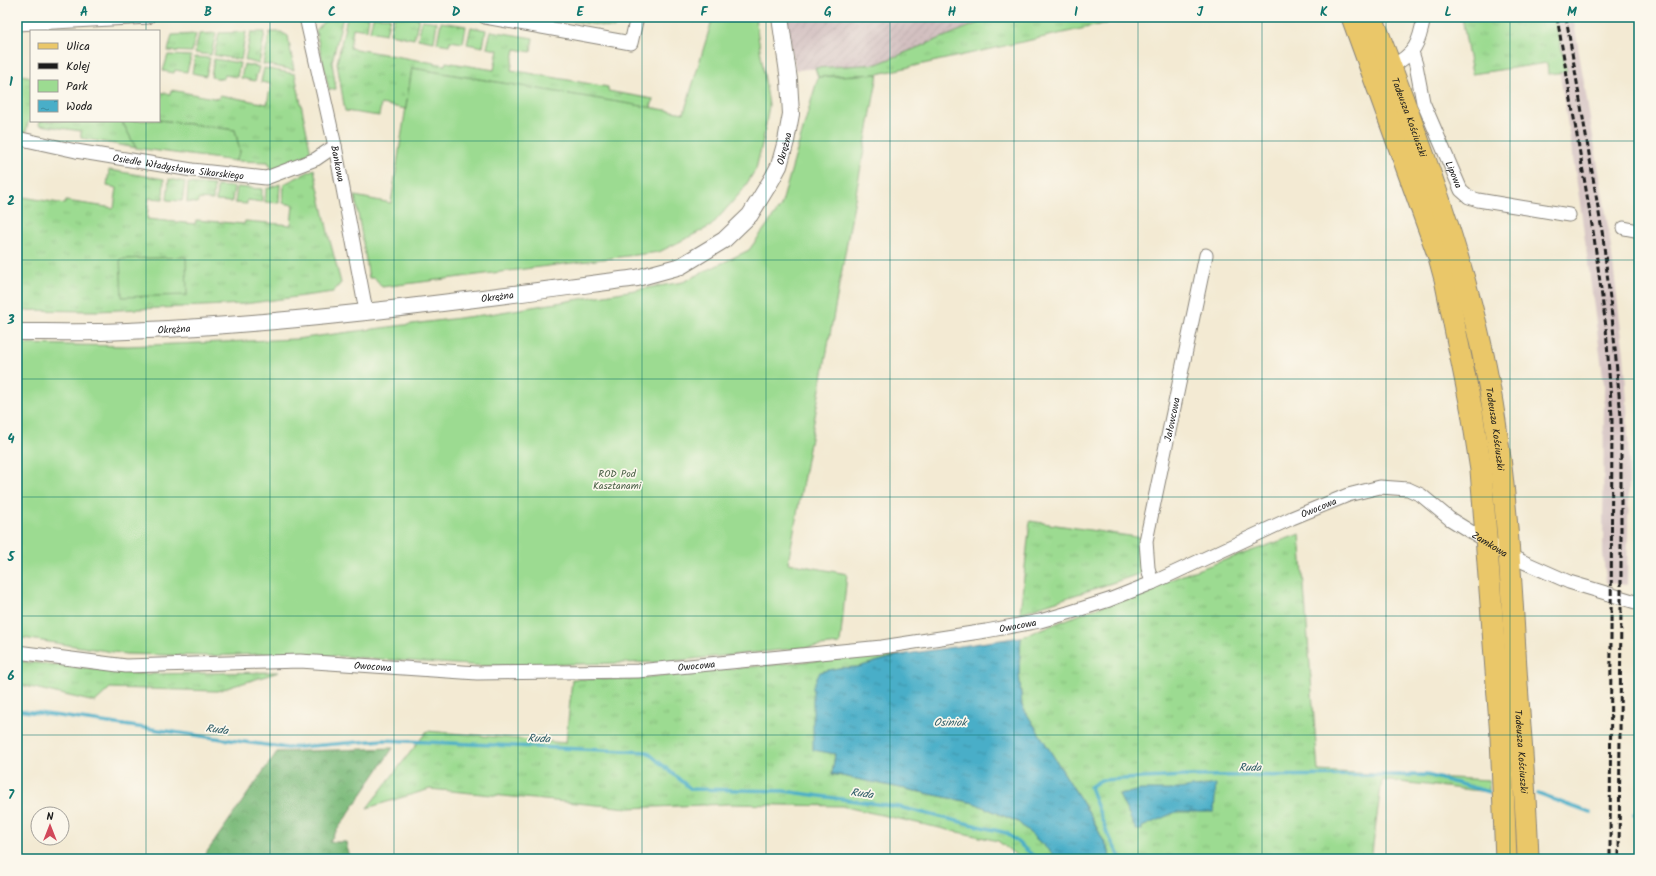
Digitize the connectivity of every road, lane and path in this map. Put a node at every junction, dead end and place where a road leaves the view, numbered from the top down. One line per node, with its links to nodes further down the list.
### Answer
1 (148, 17): 9 (street)
2 (306, 17): 13 (street, Bankowa)
3 (485, 17): 4 (street)
4 (637, 17)
5 (780, 17): 18 (street, Okrężna)
6 (1352, 17): 21 (main road, Tadeusza Kościuszki)
7 (1372, 17): 11 (main road, Tadeusza Kościuszki)
8 (1424, 17): 10 (street)
9 (17, 24)
10 (1412, 52): 11 (street); 14 (street, Lipowa)
11 (1390, 67): 22 (main road, Tadeusza Kościuszki)
12 (17, 138): 13 (street, Osiedle Władysława Sikorskiego)
13 (334, 146): 18 (street, Bankowa)
14 (1569, 215)
15 (1624, 228): 16 (street)
16 (1639, 231)
17 (1206, 255): 23 (street, Jałowcowa)
18 (366, 311): 19 (street, Okrężna)
19 (17, 332)
20 (1348, 495): 21 (street, Zamkowa); 23 (street, Owocowa)
21 (1486, 541): 22 (street, Zamkowa); 26 (main road, Tadeusza Kościuszki)
22 (1510, 556): 24 (street, Zamkowa); 27 (main road, Tadeusza Kościuszki)
23 (1152, 583): 25 (street, Owocowa)
24 (1639, 603)
25 (17, 652)
26 (1506, 859)
27 (1528, 859)

